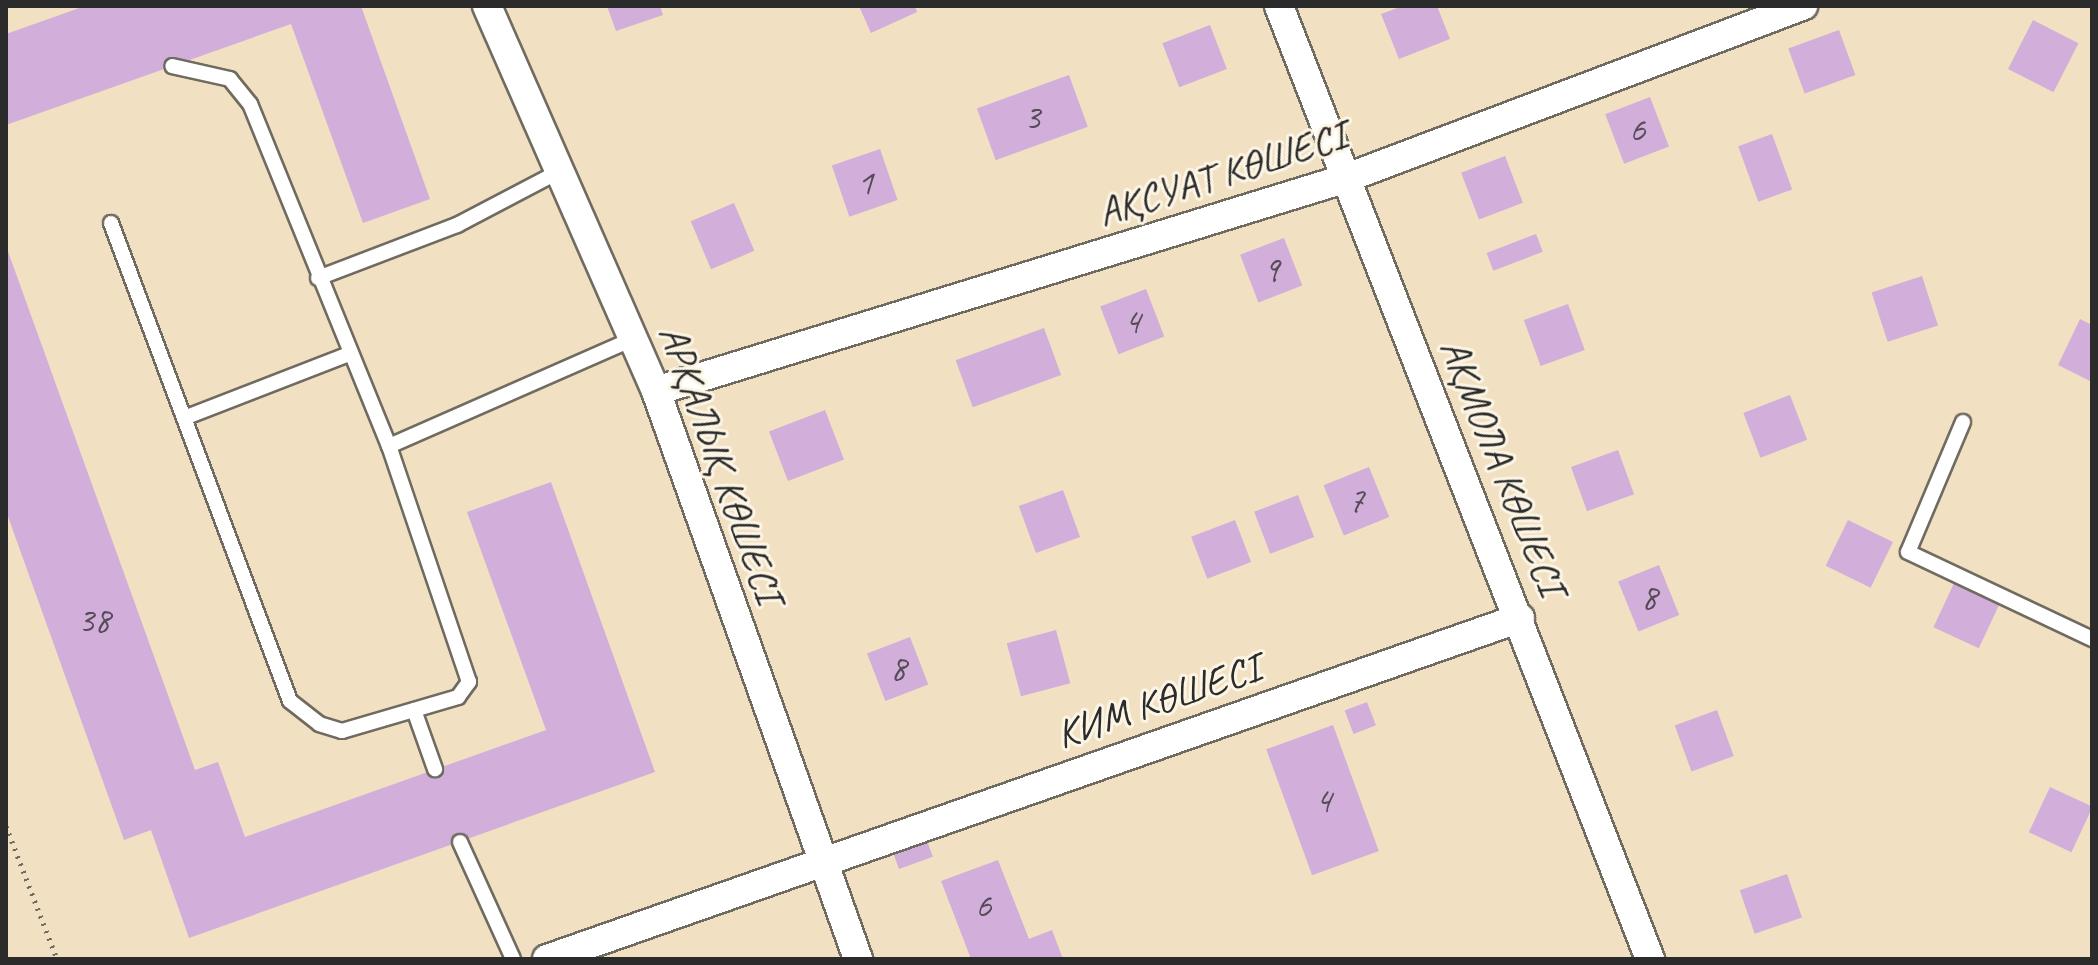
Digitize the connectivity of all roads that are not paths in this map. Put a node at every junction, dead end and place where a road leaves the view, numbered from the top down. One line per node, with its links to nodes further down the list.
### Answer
1 (487, 6): 5 (street, АРҚАЛЫҚ КӨШЕСІ)
2 (1279, 6): 6 (street, АҚМОЛА КӨШЕСІ)
3 (1803, 6): 6 (street, АҚСУАТ КӨШЕСІ)
4 (172, 66): 8 (lane)
5 (560, 171): 8 (lane); 9 (street, АРҚАЛЫҚ КӨШЕСІ)
6 (1344, 179): 11 (street, АҚСУАТ КӨШЕСІ); 15 (street, АҚМОЛА КӨШЕСІ)
7 (111, 223): 12 (lane)
8 (318, 278): 10 (lane)
9 (633, 339): 11 (street, АРҚАЛЫҚ КӨШЕСІ); 14 (lane)
10 (349, 354): 12 (lane); 14 (lane)
11 (656, 391): 20 (street, АРҚАЛЫҚ КӨШЕСІ)
12 (184, 418): 17 (lane)
13 (1963, 422): 16 (lane)
14 (389, 446): 17 (lane)
15 (1520, 618): 20 (street, КИМ КӨШЕСІ); 24 (street, АҚМОЛА КӨШЕСІ)
16 (2092, 639)
17 (414, 710): 18 (lane)
18 (435, 769)
19 (460, 842): 21 (lane)
20 (821, 859): 22 (street, КИМ КӨШЕСІ); 23 (street, АРҚАЛЫҚ КӨШЕСІ)
21 (513, 959)
22 (547, 959)
23 (858, 959)
24 (1650, 959)

